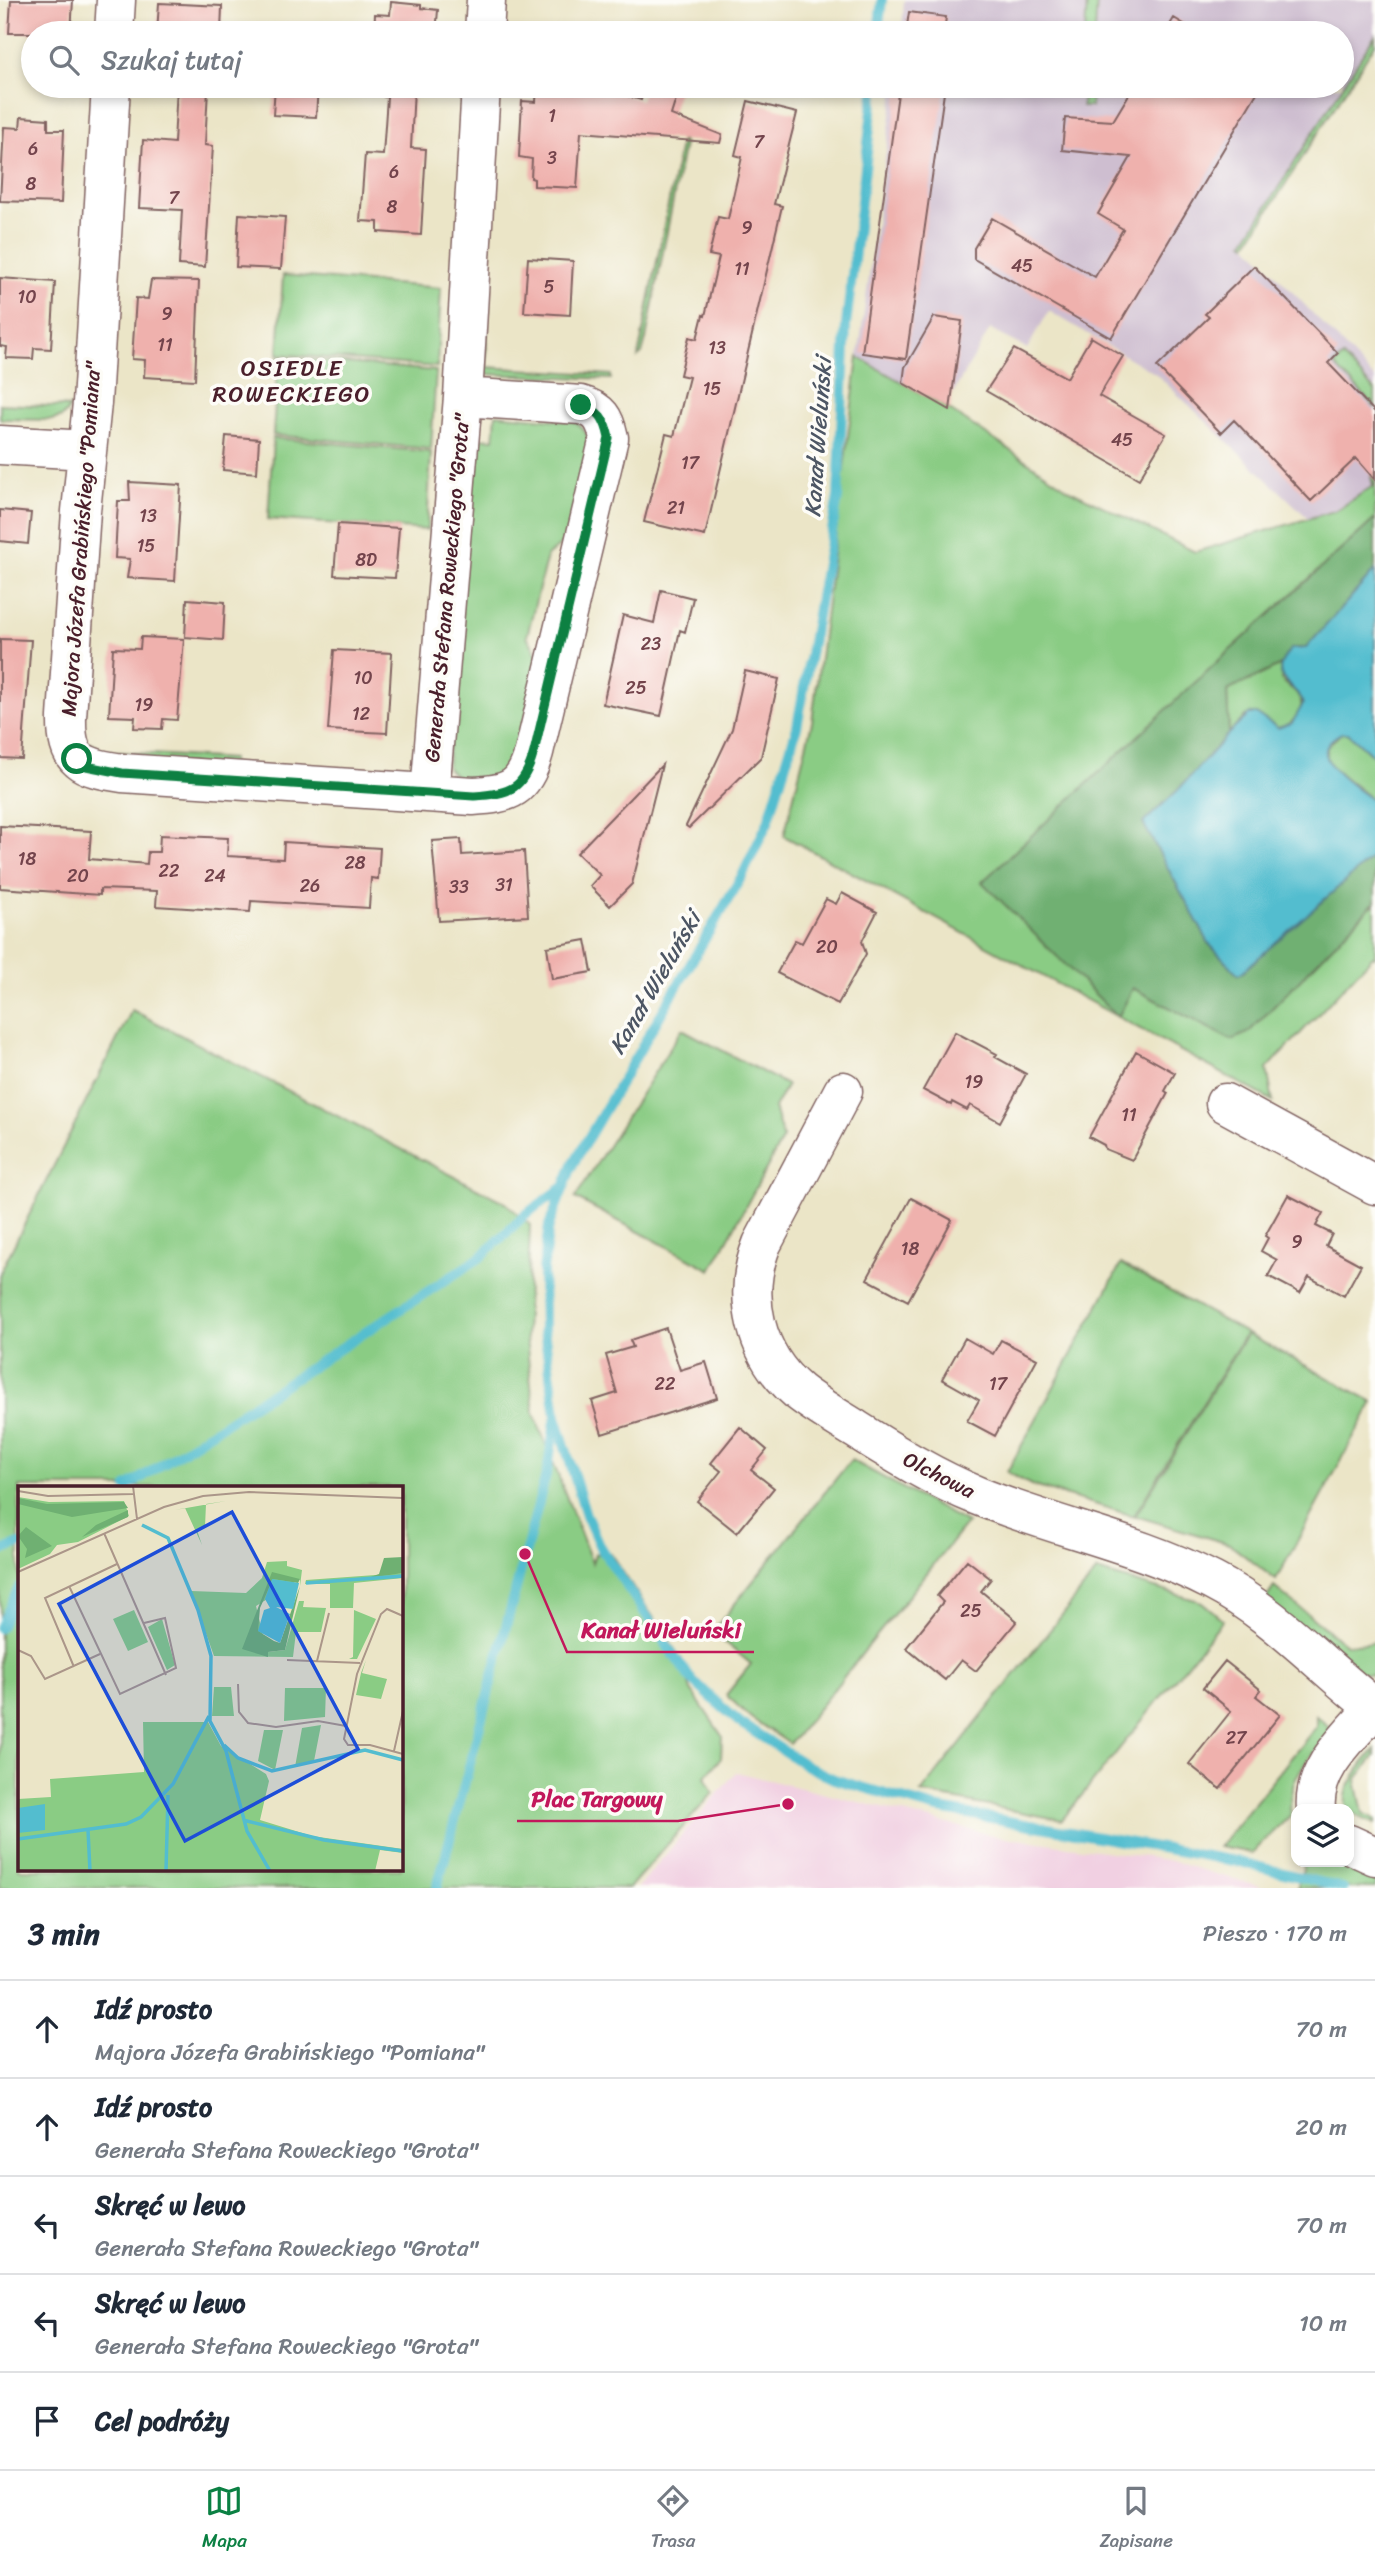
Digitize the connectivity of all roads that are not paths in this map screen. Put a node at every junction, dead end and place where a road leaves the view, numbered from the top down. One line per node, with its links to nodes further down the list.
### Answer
1 (116, 0): 3 (street)
2 (486, 0): 4 (street)
3 (115, 21)
4 (485, 21)
5 (110, 98): 9 (street, Majora Józefa Grabińskiego "Pomiana")
6 (480, 98): 7 (street, Generała Stefana Roweckiego "Grota")
7 (463, 397): 10 (street, Generała Stefana Roweckiego "Grota"); 10 (street, Generała Stefana Roweckiego "Grota")
8 (0, 445): 9 (street)
9 (87, 450): 10 (street, Majora Józefa Grabińskiego "Pomiana")
10 (430, 793)
11 (843, 1090): 14 (street, Olchowa)
12 (1225, 1103): 13 (street)
13 (1375, 1185)
14 (1375, 1707): 15 (street, Olchowa)
15 (1315, 1804)
16 (1354, 1846): 17 (street)
17 (1375, 1856)

